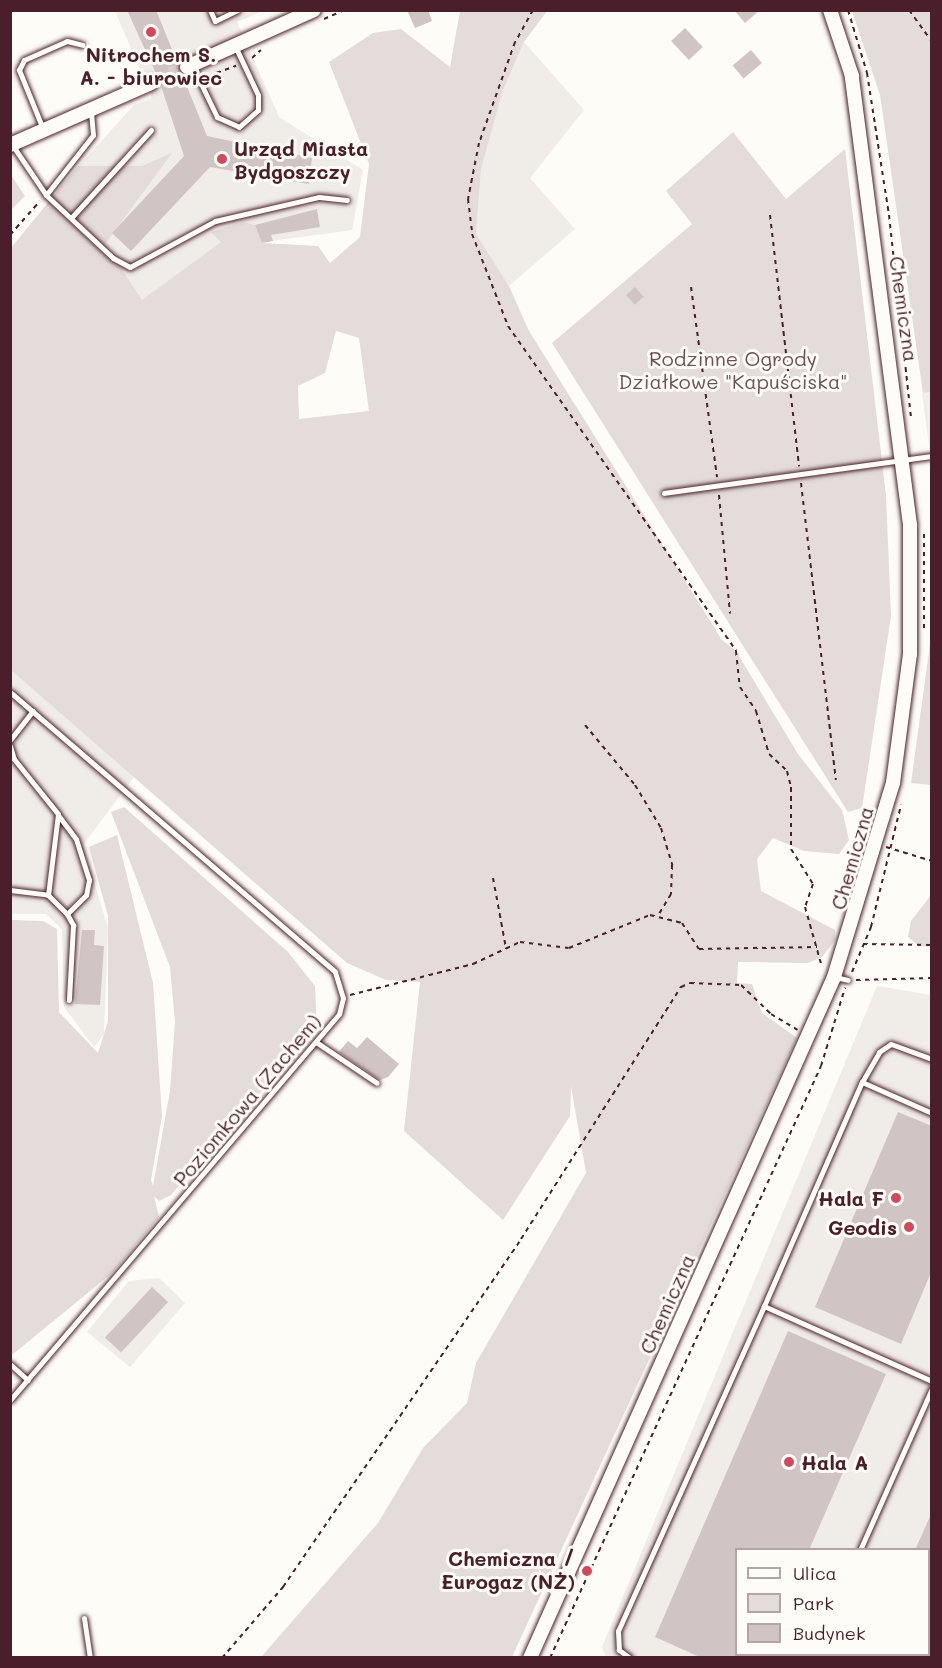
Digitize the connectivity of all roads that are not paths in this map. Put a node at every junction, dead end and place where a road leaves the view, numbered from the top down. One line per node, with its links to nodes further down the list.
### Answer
1 (210, 10): 2 (lane)
2 (238, 10)
3 (314, 10): 6 (street)
4 (830, 10): 17 (street, Chemiczna)
5 (83, 45): 11 (lane)
6 (235, 45): 7 (street); 7 (lane)
7 (190, 66)
8 (151, 83): 9 (street)
9 (91, 110): 11 (street); 13 (lane)
10 (152, 130): 15 (lane)
11 (44, 131): 12 (street)
12 (11, 145): 13 (lane)
13 (46, 195): 15 (lane)
14 (347, 200): 15 (lane)
15 (70, 218)
16 (932, 456): 17 (lane)
17 (904, 459): 18 (lane); 42 (street, Chemiczna)
18 (664, 493)
19 (10, 692): 20 (lane)
20 (33, 711): 21 (lane); 28 (lane, Poziomkowa (Zachem))
21 (10, 741)
22 (10, 746): 23 (lane)
23 (58, 814): 25 (lane); 26 (lane)
24 (10, 890): 25 (lane)
25 (48, 895): 26 (lane)
26 (67, 914): 27 (lane)
27 (69, 1000)
28 (316, 1042): 31 (lane); 35 (lane, Poziomkowa (Zachem))
29 (932, 1059): 30 (lane)
30 (862, 1082): 32 (lane); 33 (lane)
31 (378, 1083)
32 (932, 1113)
33 (764, 1306): 36 (lane); 43 (lane)
34 (10, 1364): 35 (lane)
35 (28, 1380): 38 (lane, Poziomkowa (Zachem))
36 (932, 1381)
37 (932, 1388): 39 (lane)
38 (10, 1400)
39 (861, 1548)
40 (84, 1618): 41 (lane)
41 (90, 1658)
42 (530, 1658)
43 (630, 1658)

